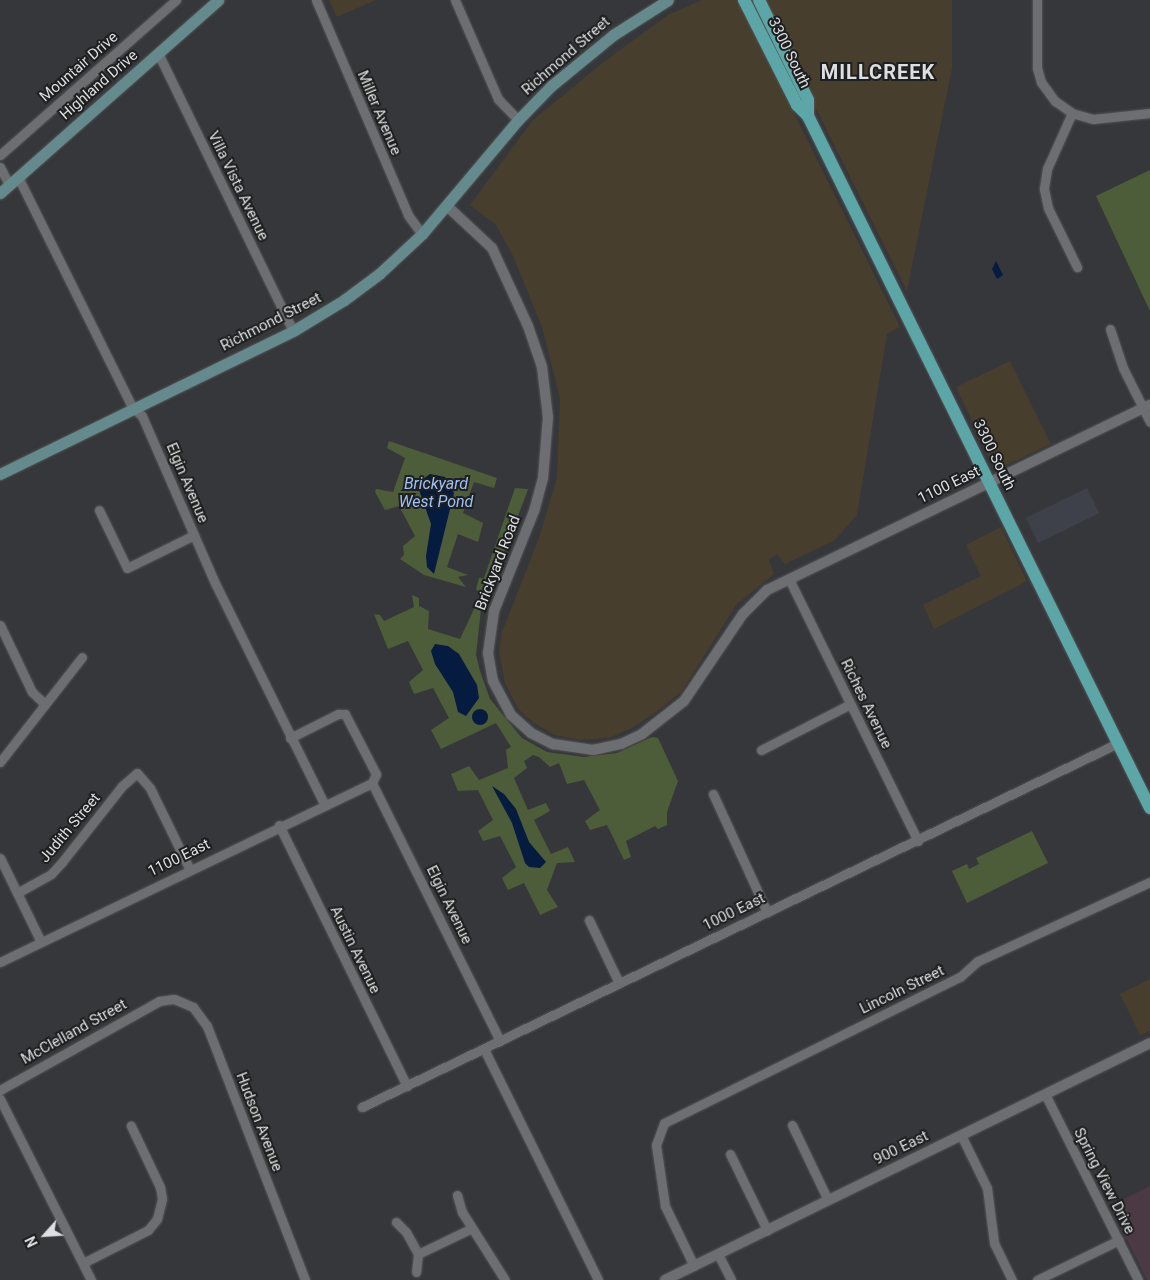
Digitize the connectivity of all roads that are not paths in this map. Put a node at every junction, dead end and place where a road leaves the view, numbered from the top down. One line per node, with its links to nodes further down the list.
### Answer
1 (176, 0): 14 (street, Mountair Drive)
2 (218, 0): 9 (main road, Highland Drive)
3 (316, 0): 19 (street, Miller Avenue)
4 (454, 0): 13 (street)
5 (668, 0): 13 (main road, Richmond Street)
6 (744, 0): 12 (main road, 3300 South)
7 (759, 0): 12 (main road, 3300 South)
8 (1037, 0): 10 (street)
9 (158, 53): 16 (main road, Highland Drive); 22 (street, Villa Vista Avenue)
10 (1072, 113): 11 (street); 20 (street)
11 (1150, 113)
12 (808, 116): 27 (main road, 3300 South)
13 (518, 120): 18 (main road, Richmond Street)
14 (0, 155)
15 (0, 167): 17 (street)
16 (18, 177): 17 (main road, Highland Drive); 24 (street, Elgin Avenue)
17 (4, 189)
18 (447, 206): 19 (main road, Richmond Street); 30 (street, Brickyard Road)
19 (422, 234): 22 (main road, Richmond Street)
20 (1076, 267)
21 (1110, 330): 23 (street)
22 (293, 331): 24 (main road, Richmond Street)
23 (1147, 406): 25 (street); 27 (street, 1100 East)
24 (132, 407): 26 (main road, Richmond Street); 29 (street, Elgin Avenue)
25 (1150, 422)
26 (0, 474)
27 (990, 482): 30 (street, 1100 East); 36 (main road, 3300 South)
28 (99, 510): 29 (street)
29 (194, 535): 35 (street, Elgin Avenue)
30 (789, 579): 34 (street, Riches Avenue)
31 (0, 625): 33 (street)
32 (82, 657): 33 (street)
33 (45, 704): 38 (street)
34 (850, 704): 37 (street); 44 (street, Riches Avenue)
35 (290, 738): 39 (street, Elgin Avenue); 41 (street, Elgin Avenue)
36 (1118, 743): 42 (main road, 3300 South); 44 (street, 1000 East)
37 (761, 750)
38 (0, 762)
39 (372, 783): 41 (street, 1100 East); 55 (street, Elgin Avenue)
40 (713, 794): 49 (street)
41 (324, 804): 43 (street, 1100 East)
42 (1150, 808)
43 (279, 826): 46 (street, 1100 East); 58 (street, Austin Avenue)
44 (918, 841): 49 (street, 1000 East)
45 (0, 858): 48 (street)
46 (190, 870): 48 (street, Judith Street); 51 (street, 1100 East)
47 (1150, 882): 76 (street, Lincoln Street)
48 (17, 893): 51 (street)
49 (766, 912): 53 (street, 1000 East)
50 (589, 920): 53 (street)
51 (41, 942): 52 (street, 1100 East)
52 (0, 962)
53 (618, 983): 55 (street, 1000 East)
54 (163, 1000): 59 (street, McClelland Street); 79 (street, Hudson Avenue)
55 (500, 1041): 57 (street, 1000 East)
56 (1150, 1043): 60 (street, 900 East)
57 (484, 1048): 58 (street, 1000 East); 81 (street)
58 (407, 1086): 62 (street, 1000 East)
59 (0, 1090)
60 (1045, 1094): 65 (street, 900 East); 72 (street, Spring View Drive)
61 (0, 1099): 75 (street)
62 (362, 1107)
63 (792, 1125): 68 (street)
64 (131, 1126): 75 (street)
65 (961, 1135): 68 (street, 900 East); 84 (street)
66 (730, 1154): 71 (street)
67 (457, 1195): 70 (street)
68 (828, 1200): 71 (street, 900 East)
69 (396, 1222): 73 (street)
70 (472, 1228): 73 (street); 80 (street)
71 (767, 1230): 74 (street, 900 East)
72 (1119, 1240): 85 (street); 86 (street, Spring View Drive)
73 (418, 1254): 77 (street)
74 (718, 1254): 76 (street, 900 East); 83 (street)
75 (83, 1263): 78 (street)
76 (694, 1266): 82 (street, 900 East)
77 (416, 1272)
78 (91, 1280)
79 (305, 1280)
80 (505, 1280)
81 (598, 1280)
82 (665, 1280)
83 (731, 1280)
84 (1012, 1280)
85 (1037, 1280)
86 (1138, 1280)

